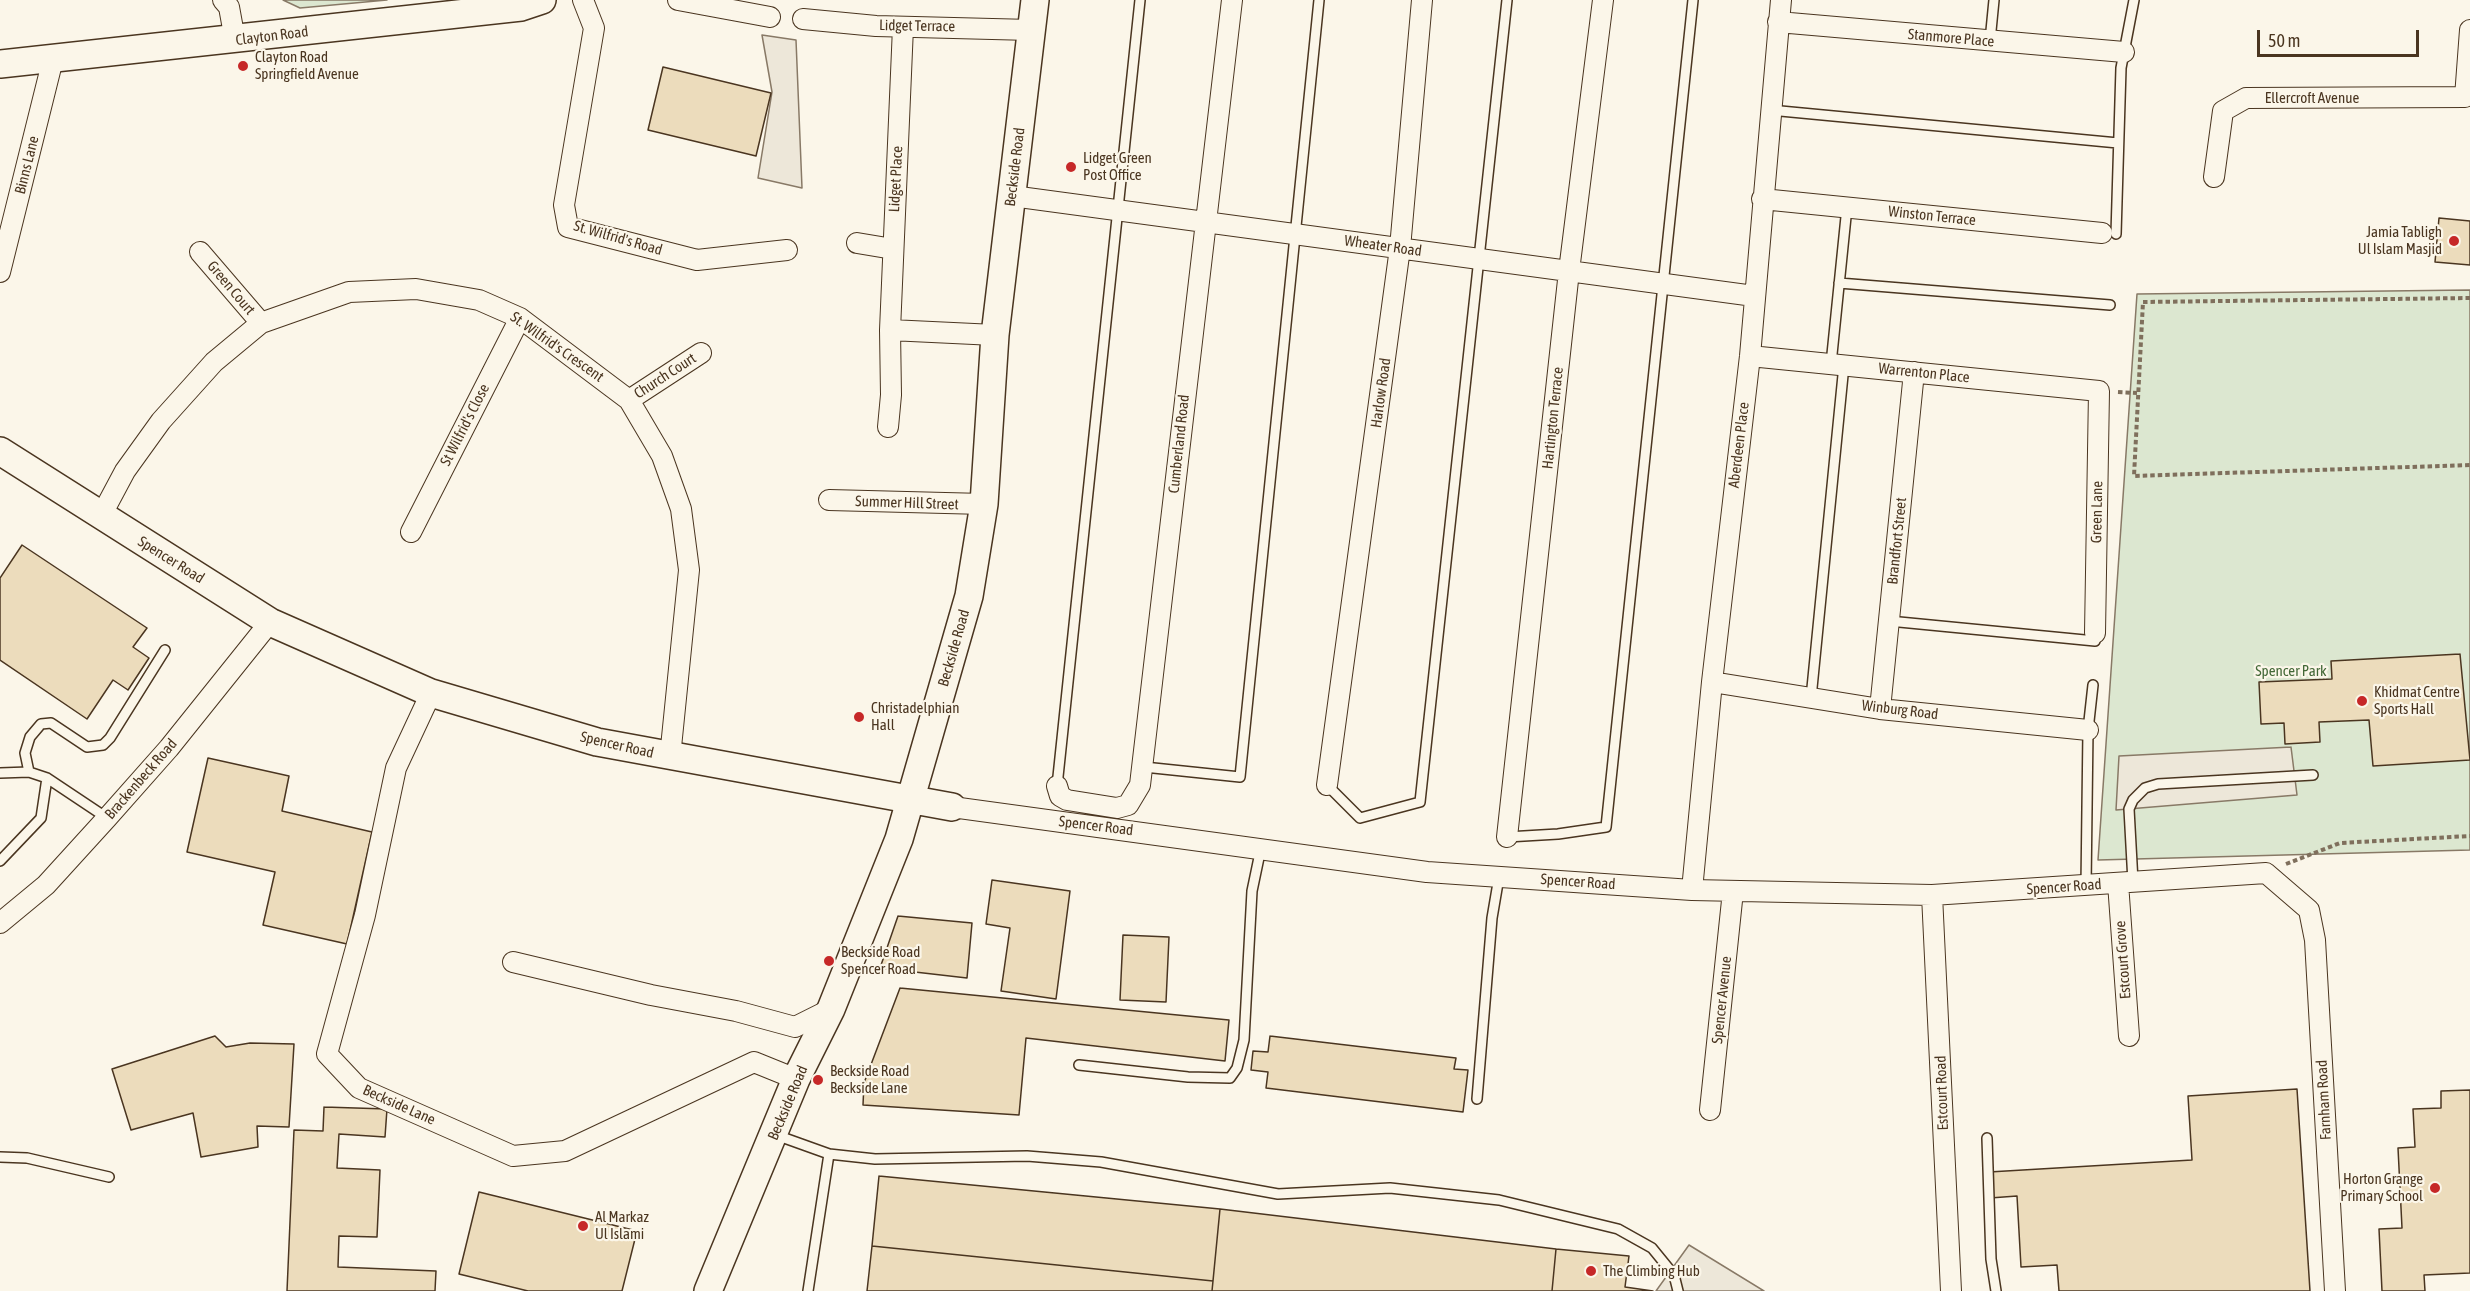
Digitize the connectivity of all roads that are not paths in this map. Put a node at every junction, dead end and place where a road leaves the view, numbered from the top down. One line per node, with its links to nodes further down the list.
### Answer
1 (223, 0): 22 (street)
2 (542, 0): 22 (street, Clayton Road)
3 (583, 0): 40 (street, St. Wilfrid's Road)
4 (678, 0): 16 (street)
5 (1035, 0): 20 (street, Beckside Road)
6 (1140, 0): 33 (lane)
7 (1232, 0): 34 (street, Cumberland Road)
8 (1319, 0): 36 (lane)
9 (1422, 0): 38 (street, Harlow Road)
10 (1507, 0): 42 (lane)
11 (1603, 0): 43 (street, Hartington Terrace)
12 (1693, 0): 46 (lane)
13 (1780, 0): 18 (street, Aberdeen Place)
14 (1995, 0): 23 (lane)
15 (2134, 0): 24 (lane)
16 (770, 17)
17 (803, 18): 19 (street, Lidget Terrace)
18 (1778, 22): 23 (street, Stanmore Place); 27 (street, Aberdeen Place)
19 (903, 27): 20 (street, Lidget Terrace); 39 (street, Lidget Place)
20 (1031, 30): 30 (street, Beckside Road)
21 (2470, 30): 29 (street, Ellercroft Avenue)
22 (235, 40): 25 (street, Clayton Road)
23 (1990, 41): 24 (street, Stanmore Place)
24 (2124, 52): 28 (lane)
25 (54, 59): 26 (street, Clayton Road); 44 (street, Binns Lane)
26 (0, 64)
27 (1770, 110): 28 (lane); 31 (street, Aberdeen Place)
28 (2118, 143): 35 (lane)
29 (2214, 177)
30 (1012, 196): 33 (street, Wheater Road); 52 (street, Beckside Road)
31 (1762, 199): 32 (street, Winston Terrace); 47 (street, Aberdeen Place)
32 (1847, 207): 35 (street, Winston Terrace); 45 (lane)
33 (1117, 210): 34 (street, Wheater Road); 82 (lane)
34 (1204, 222): 36 (street, Wheater Road); 76 (street, Cumberland Road)
35 (2109, 233)
36 (1294, 234): 38 (street, Wheater Road); 76 (lane)
37 (857, 243): 39 (street)
38 (1401, 248): 42 (street, Wheater Road); 81 (street, Harlow Road)
39 (893, 249): 51 (street, Lidget Place)
40 (787, 250)
41 (200, 252): 50 (street, Green Court)
42 (1478, 259): 43 (street, Wheater Road); 81 (lane)
43 (1569, 271): 46 (street, Wheater Road); 86 (street, Hartington Terrace)
44 (0, 272)
45 (1839, 283): 48 (lane); 55 (lane)
46 (1664, 284): 47 (street, Wheater Road); 86 (lane)
47 (1754, 296): 54 (street, Aberdeen Place)
48 (2110, 305)
49 (519, 318): 50 (street, St. Wilfrid's Crescent); 58 (street, St. Wilfrid's Crescent); 64 (street, St Wilfrid's Close)
50 (261, 323): 63 (street, St. Wilfrid's Crescent)
51 (890, 330): 52 (street); 59 (street, Lidget Place)
52 (995, 334): 62 (street, Beckside Road)
53 (701, 353): 58 (street, Church Court)
54 (1750, 356): 55 (street, Warrenton Place); 69 (street, Aberdeen Place)
55 (1838, 364): 56 (street, Warrenton Place); 72 (lane)
56 (1914, 372): 57 (street, Warrenton Place); 65 (street, Brandfort Street)
57 (2099, 391): 67 (street, Green Lane)
58 (630, 400): 75 (street, St. Wilfrid's Crescent)
59 (888, 427)
60 (0, 451): 63 (street, Spencer Road)
61 (829, 500): 62 (street, Summer Hill Street)
62 (984, 504): 83 (street, Beckside Road)
63 (101, 516): 66 (street, Spencer Road)
64 (411, 532)
65 (1889, 621): 67 (lane); 73 (street, Brandfort Street)
66 (270, 622): 71 (street, Spencer Road); 85 (street, Brackenbeck Road)
67 (2095, 633)
68 (165, 650): 77 (lane)
69 (1712, 682): 72 (street, Winburg Road); 92 (street, Aberdeen Place)
70 (2093, 685): 74 (lane)
71 (431, 693): 75 (street, Spencer Road); 101 (street, Beckside Lane)
72 (1811, 698): 73 (street, Winburg Road)
73 (1880, 709): 74 (street, Winburg Road)
74 (2088, 730): 91 (lane)
75 (670, 757): 83 (street, Spencer Road)
76 (1143, 766): 82 (street, Cumberland Road)
77 (29, 772): 78 (lane); 80 (lane)
78 (0, 773)
79 (2313, 775): 90 (lane)
80 (47, 778): 85 (lane); 88 (lane)
81 (1327, 785)
82 (1057, 786)
83 (910, 797): 84 (street, Spencer Road); 98 (street, Beckside Road)
84 (952, 807): 87 (street, Spencer Road)
85 (107, 818): 96 (street, Brackenbeck Road)
86 (1508, 837)
87 (1262, 848): 89 (street, Spencer Road); 100 (lane)
88 (0, 861)
89 (1499, 877): 92 (street, Spencer Road); 102 (lane)
90 (2125, 883): 91 (street, Spencer Road); 95 (street, Spencer Road); 99 (street, Estcourt Grove)
91 (2086, 886): 94 (street, Spencer Road)
92 (1692, 890): 93 (street, Spencer Road)
93 (1733, 891): 94 (street, Spencer Road); 103 (street, Spencer Avenue)
94 (1932, 895): 112 (street, Estcourt Road)
95 (2309, 910): 114 (street, Farnham Road)
96 (0, 923)
97 (513, 962): 98 (street)
98 (831, 1009): 101 (street, Beckside Road)
99 (2129, 1036)
100 (1079, 1065)
101 (796, 1079): 104 (street, Beckside Road)
102 (1477, 1099)
103 (1710, 1110)
104 (774, 1135): 106 (lane); 109 (street, Beckside Road)
105 (1987, 1138): 113 (lane)
106 (829, 1154): 110 (lane); 111 (lane)
107 (0, 1157): 108 (lane)
108 (109, 1177)
109 (708, 1291)
110 (808, 1291)
111 (1678, 1291)
112 (1950, 1291)
113 (1996, 1291)
114 (2335, 1291)

